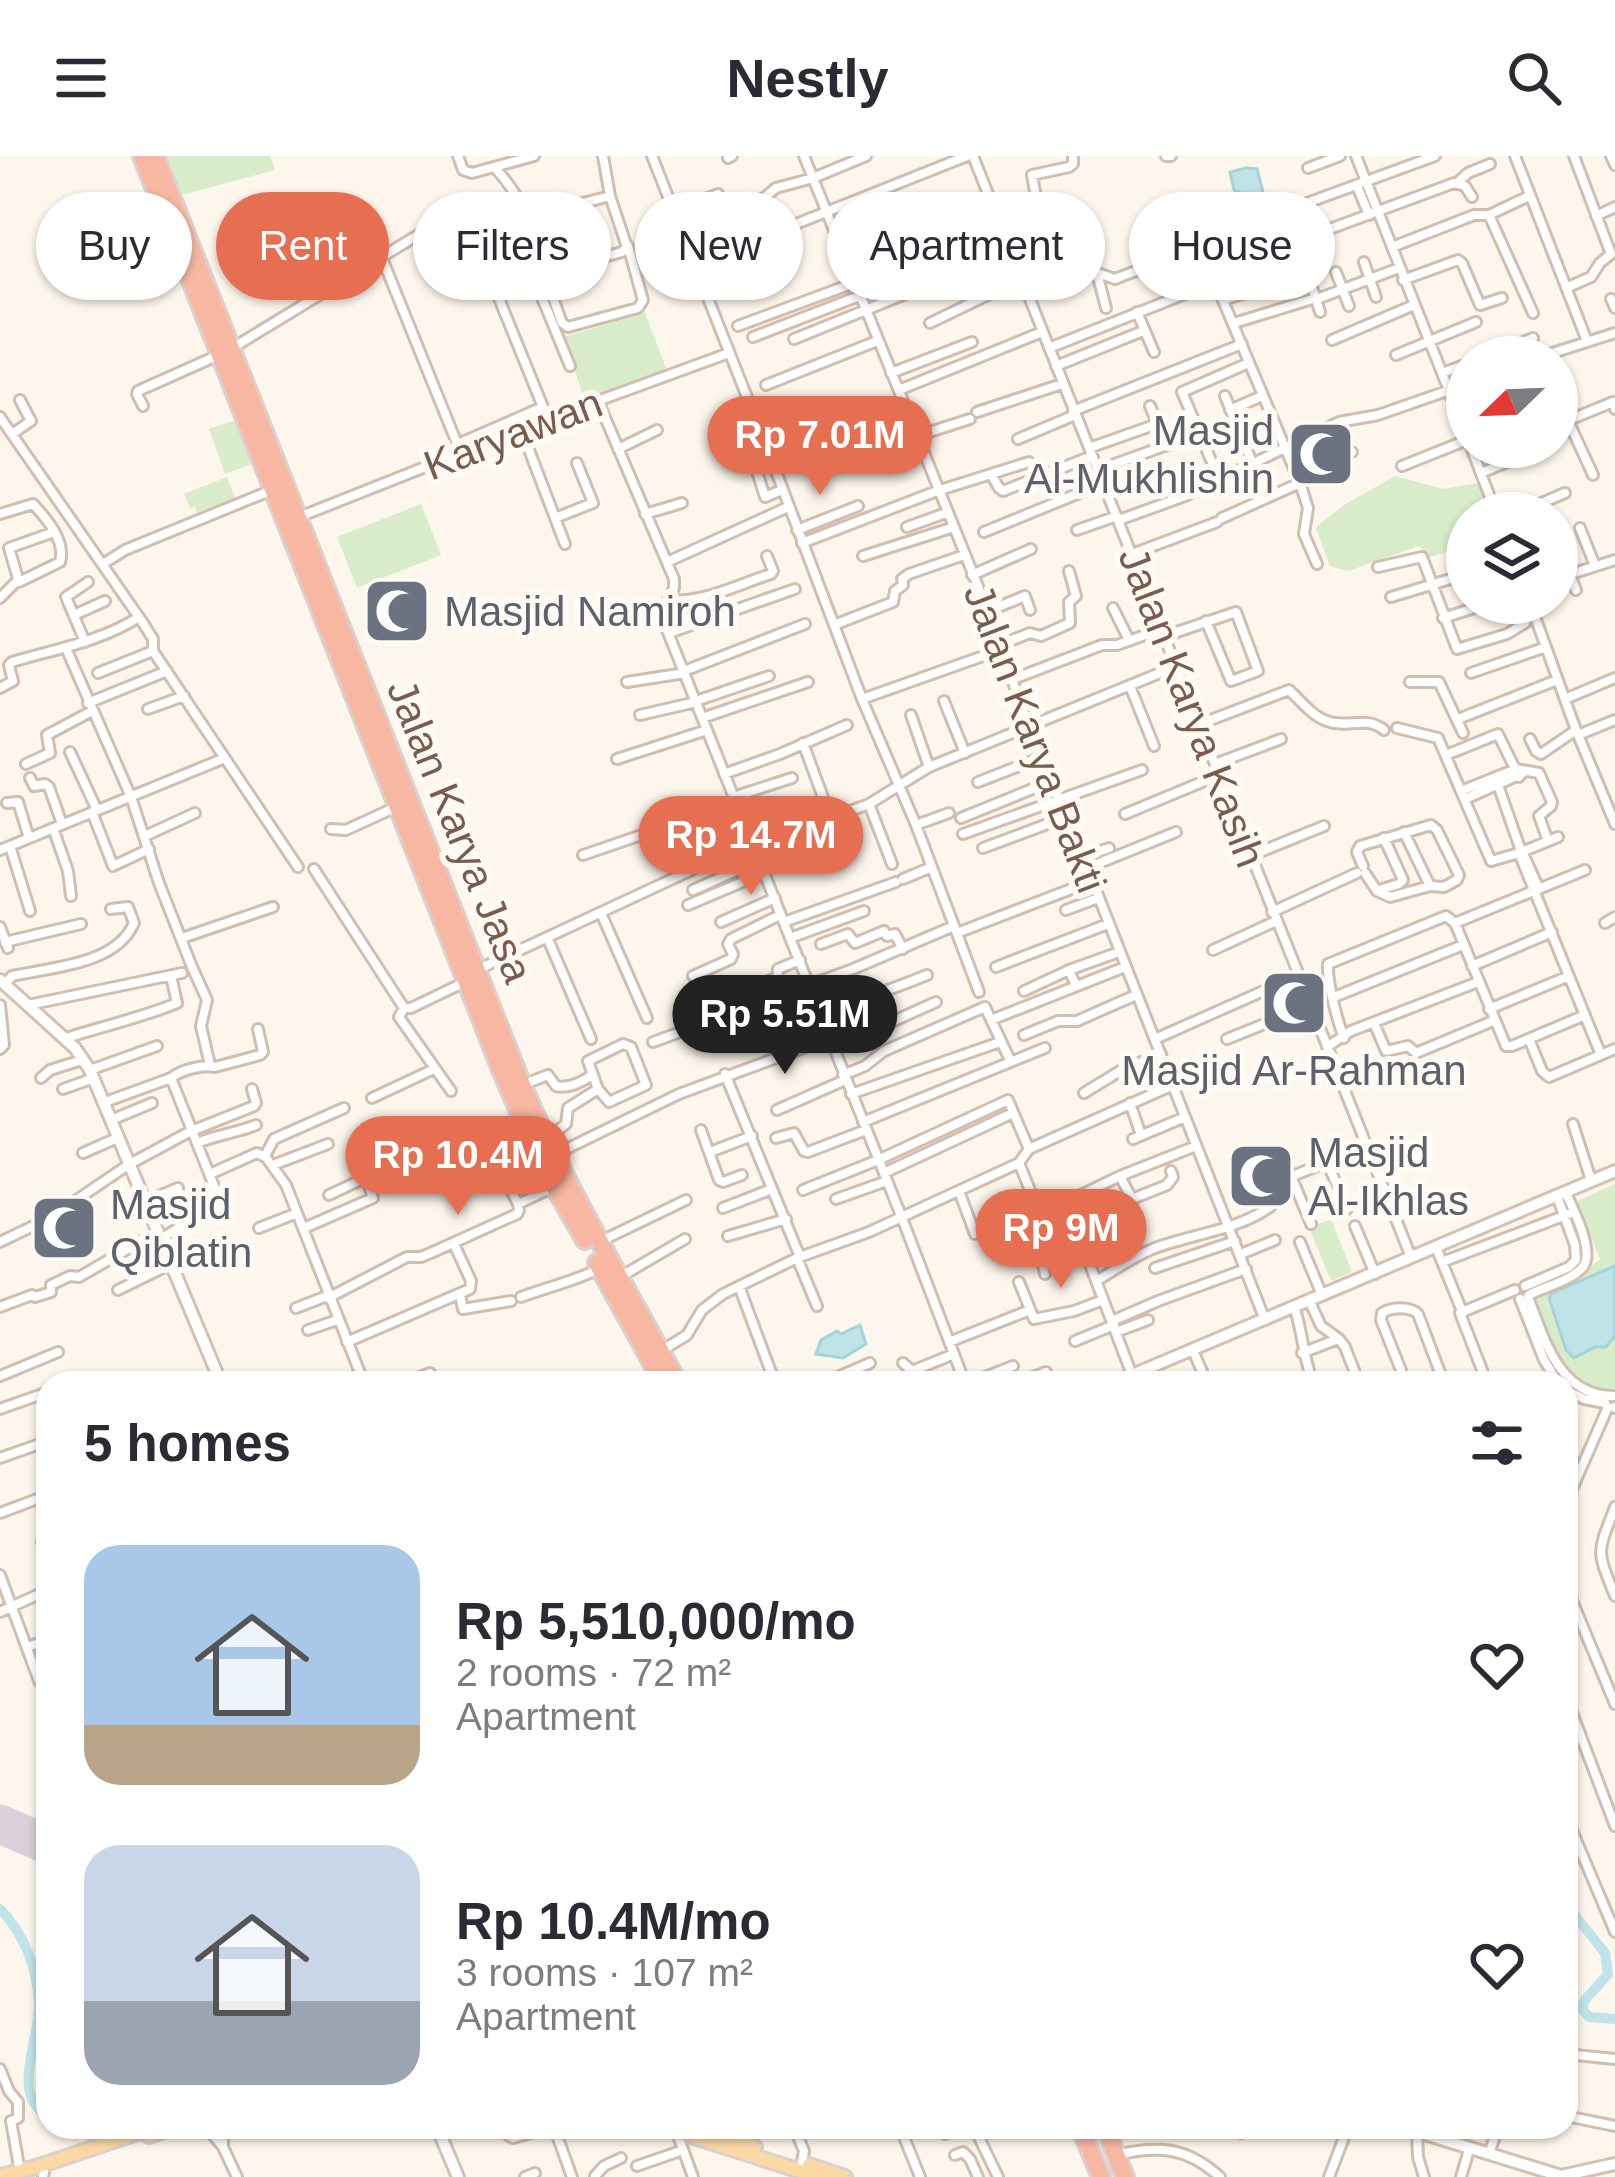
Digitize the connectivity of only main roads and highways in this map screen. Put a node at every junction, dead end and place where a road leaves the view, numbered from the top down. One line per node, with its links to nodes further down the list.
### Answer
1 (142, 156): 3 (highway, Jalan Karya Jasa)
2 (155, 156): 3 (highway, Jalan Karya Jasa)
3 (226, 351): 4 (highway, Jalan Karya Jasa); 4 (highway, Jalan Karya Jasa)
4 (292, 519): 5 (highway, Jalan Karya Jasa)
5 (370, 720): 6 (highway, Jalan Karya Jasa); 6 (highway, Jalan Karya Jasa)
6 (472, 975): 7 (highway, Jalan Karya Jasa); 7 (highway, Jalan Karya Jasa)
7 (592, 1239): 8 (highway, Jalan Karya Jasa); 9 (highway, Jalan Karya Jasa)
8 (651, 1371)
9 (672, 1371)
10 (122, 2139): 16 (main road)
11 (143, 2139): 17 (main road)
12 (704, 2139): 19 (main road)
13 (728, 2139): 20 (main road)
14 (1096, 2139): 21 (highway)
15 (1102, 2139): 22 (highway)
16 (23, 2175): 17 (main road); 18 (main road)
17 (43, 2175)
18 (0, 2176)
19 (819, 2177)
20 (845, 2177)
21 (1108, 2177)
22 (1125, 2177)

